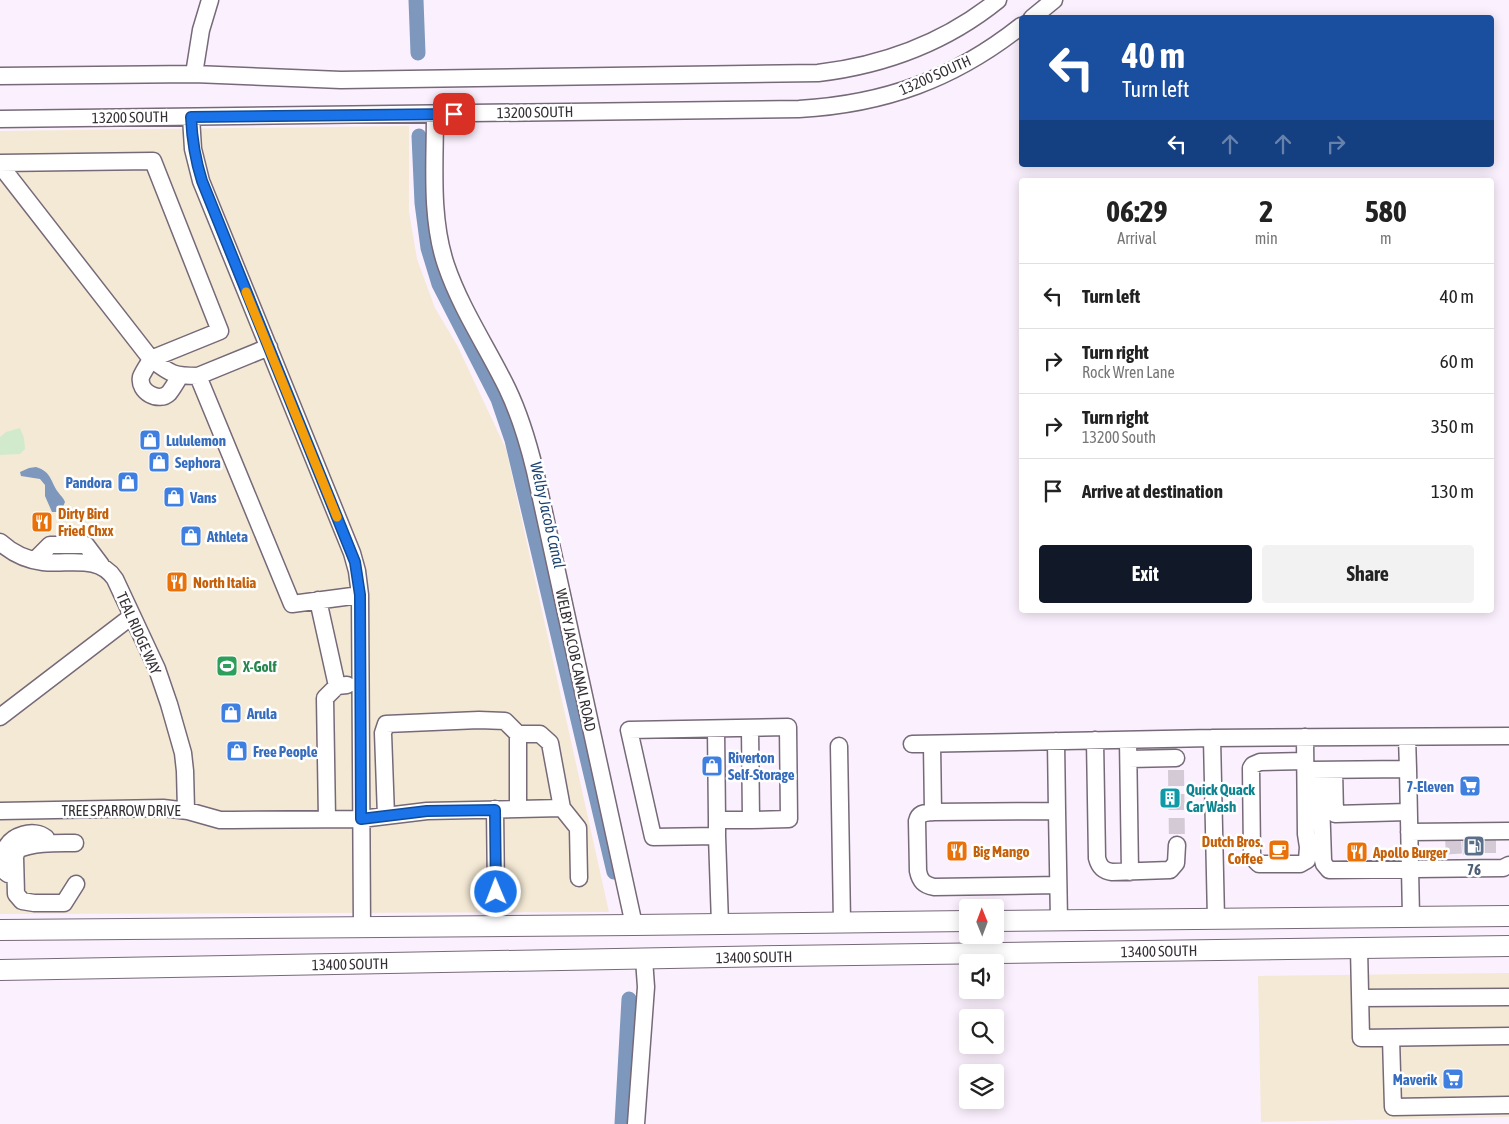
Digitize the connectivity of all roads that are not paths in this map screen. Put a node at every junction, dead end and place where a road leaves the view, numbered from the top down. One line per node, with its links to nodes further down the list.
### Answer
1 (210, 0): 6 (street)
2 (998, 0): 6 (street, 13200 SOUTH)
3 (1054, 0): 4 (street)
4 (1036, 15)
5 (1019, 28): 8 (street, 13200 SOUTH)
6 (194, 74): 7 (street, 13200 SOUTH)
7 (0, 76)
8 (435, 114): 9 (street, 13200 SOUTH); 74 (street, WELBY JACOB CANAL ROAD)
9 (191, 117): 10 (street, 13200 SOUTH); 12 (street)
10 (0, 119)
11 (0, 164): 13 (street); 13 (street)
12 (269, 347): 15 (street); 17 (street)
13 (151, 359): 14 (street); 14 (street)
14 (180, 376): 15 (street)
15 (198, 376): 18 (street)
16 (0, 542): 19 (street, TEAL RIDGE WAY)
17 (360, 595): 18 (street); 20 (street)
18 (318, 600): 21 (street)
19 (132, 616): 22 (street); 43 (street, TEAL RIDGE WAY)
20 (360, 685): 21 (street); 50 (street)
21 (337, 686): 49 (street)
22 (0, 717)
23 (750, 728): 24 (street); 51 (street); 51 (street)
24 (716, 729): 52 (street); 52 (street)
25 (518, 734): 40 (street); 41 (street); 48 (street)
26 (1509, 736): 28 (street)
27 (1305, 737): 28 (street); 29 (street); 38 (street)
28 (1407, 737): 39 (street)
29 (1212, 738): 30 (street); 68 (street)
30 (1176, 739): 32 (street); 37 (street)
31 (1094, 740): 32 (street); 33 (street); 61 (street)
32 (1128, 740): 37 (street)
33 (1056, 741): 35 (street); 45 (street)
34 (912, 744): 35 (street)
35 (932, 744): 46 (street)
36 (839, 746): 72 (street)
37 (1129, 758): 61 (street)
38 (1316, 768): 38 (street); 39 (street); 47 (street); 60 (street)
39 (1408, 769): 47 (street)
40 (562, 808): 41 (street, TREE SPARROW DRIVE); 62 (street)
41 (518, 809): 44 (street, TREE SPARROW DRIVE)
42 (0, 810): 43 (street, TREE SPARROW DRIVE)
43 (186, 810): 49 (street, TREE SPARROW DRIVE)
44 (495, 810): 48 (street, TREE SPARROW DRIVE); 65 (street)
45 (1057, 811): 46 (street); 64 (street)
46 (933, 812): 64 (street)
47 (1408, 812): 54 (street)
48 (386, 816): 50 (street, TREE SPARROW DRIVE)
49 (327, 819): 50 (street, TREE SPARROW DRIVE)
50 (361, 819): 75 (street)
51 (751, 820): 52 (street)
52 (717, 828): 73 (street)
53 (1509, 831): 58 (street)
54 (1409, 832): 57 (street); 60 (street)
55 (75, 843): 63 (street)
56 (1177, 845): 61 (street)
57 (1453, 848): 58 (street); 58 (street); 60 (street)
58 (1488, 848): 59 (street)
59 (1509, 865)
60 (1410, 870): 67 (street)
61 (1130, 872)
62 (579, 878)
63 (76, 884)
64 (1058, 885): 69 (street)
65 (496, 892)
66 (1509, 916): 67 (main road, 13400 SOUTH)
67 (1411, 917): 68 (main road, 13400 SOUTH)
68 (1216, 919): 69 (main road, 13400 SOUTH)
69 (1059, 920): 71 (main road, 13400 SOUTH)
70 (959, 921): 72 (main road)
71 (1004, 921)
72 (842, 922): 73 (main road)
73 (720, 924): 74 (main road)
74 (634, 925): 75 (main road)
75 (362, 928): 76 (main road)
76 (0, 930)
77 (1509, 946): 78 (main road, 13400 SOUTH)
78 (1359, 948): 79 (main road, 13400 SOUTH); 82 (street)
79 (644, 959): 80 (main road, 13400 SOUTH); 86 (street)
80 (0, 970)
81 (1509, 997): 82 (street)
82 (1360, 998): 84 (street)
83 (1509, 1036): 84 (street)
84 (1391, 1038): 85 (street)
85 (1509, 1105)
86 (636, 1124)

